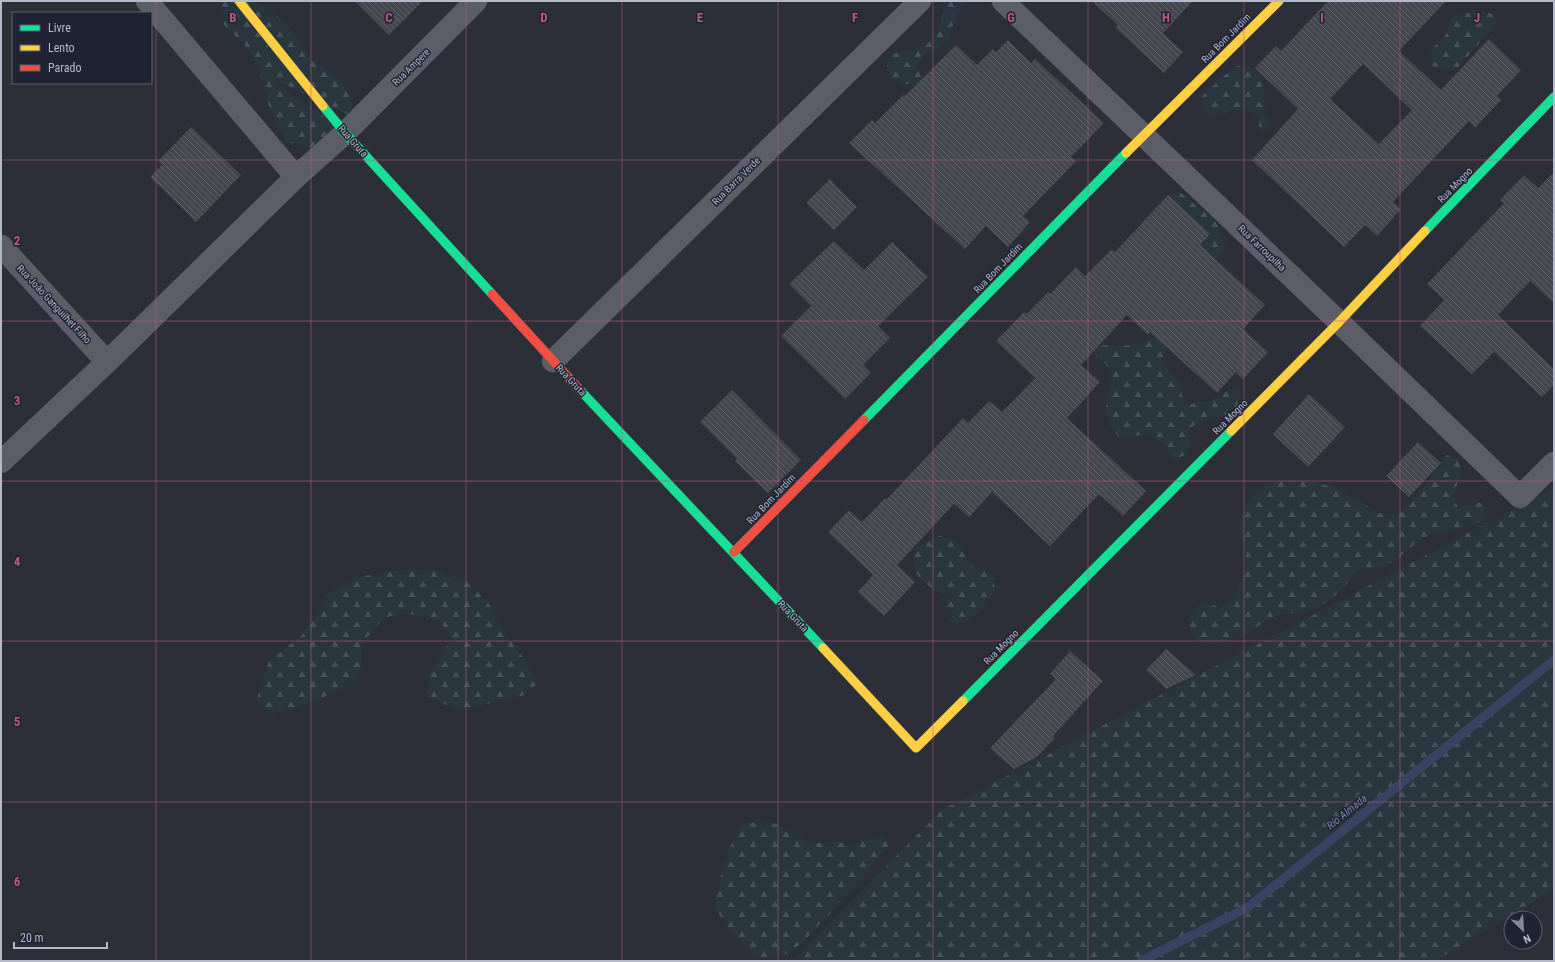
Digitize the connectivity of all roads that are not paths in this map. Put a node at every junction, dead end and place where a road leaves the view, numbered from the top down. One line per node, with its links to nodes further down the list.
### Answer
1 (146, 1): 10 (street)
2 (239, 1): 8 (street, Rua Gruta)
3 (476, 1): 8 (street, Rua Ampere)
4 (920, 1): 13 (street, Rua Barra Verde)
5 (1003, 1): 9 (street, Rua Farroupilha)
6 (1279, 1): 9 (street, Rua Bom Jardim)
7 (1554, 97): 12 (street, Rua Mogno)
8 (345, 133): 10 (street, Rua Ampere); 13 (street, Rua Gruta)
9 (1144, 135): 12 (street, Rua Farroupilha); 17 (street, Rua Bom Jardim)
10 (296, 177): 14 (street, Rua Ampere)
11 (1, 246): 14 (street, Rua João Ganguilhet Filho)
12 (1339, 322): 16 (street, Rua Farroupilha); 18 (street, Rua Mogno)
13 (554, 361): 17 (street, Rua Gruta)
14 (107, 362): 15 (street, Rua Ampere)
15 (1, 462)
16 (1554, 463)
17 (734, 552): 18 (street, Rua Gruta)
18 (916, 748)

